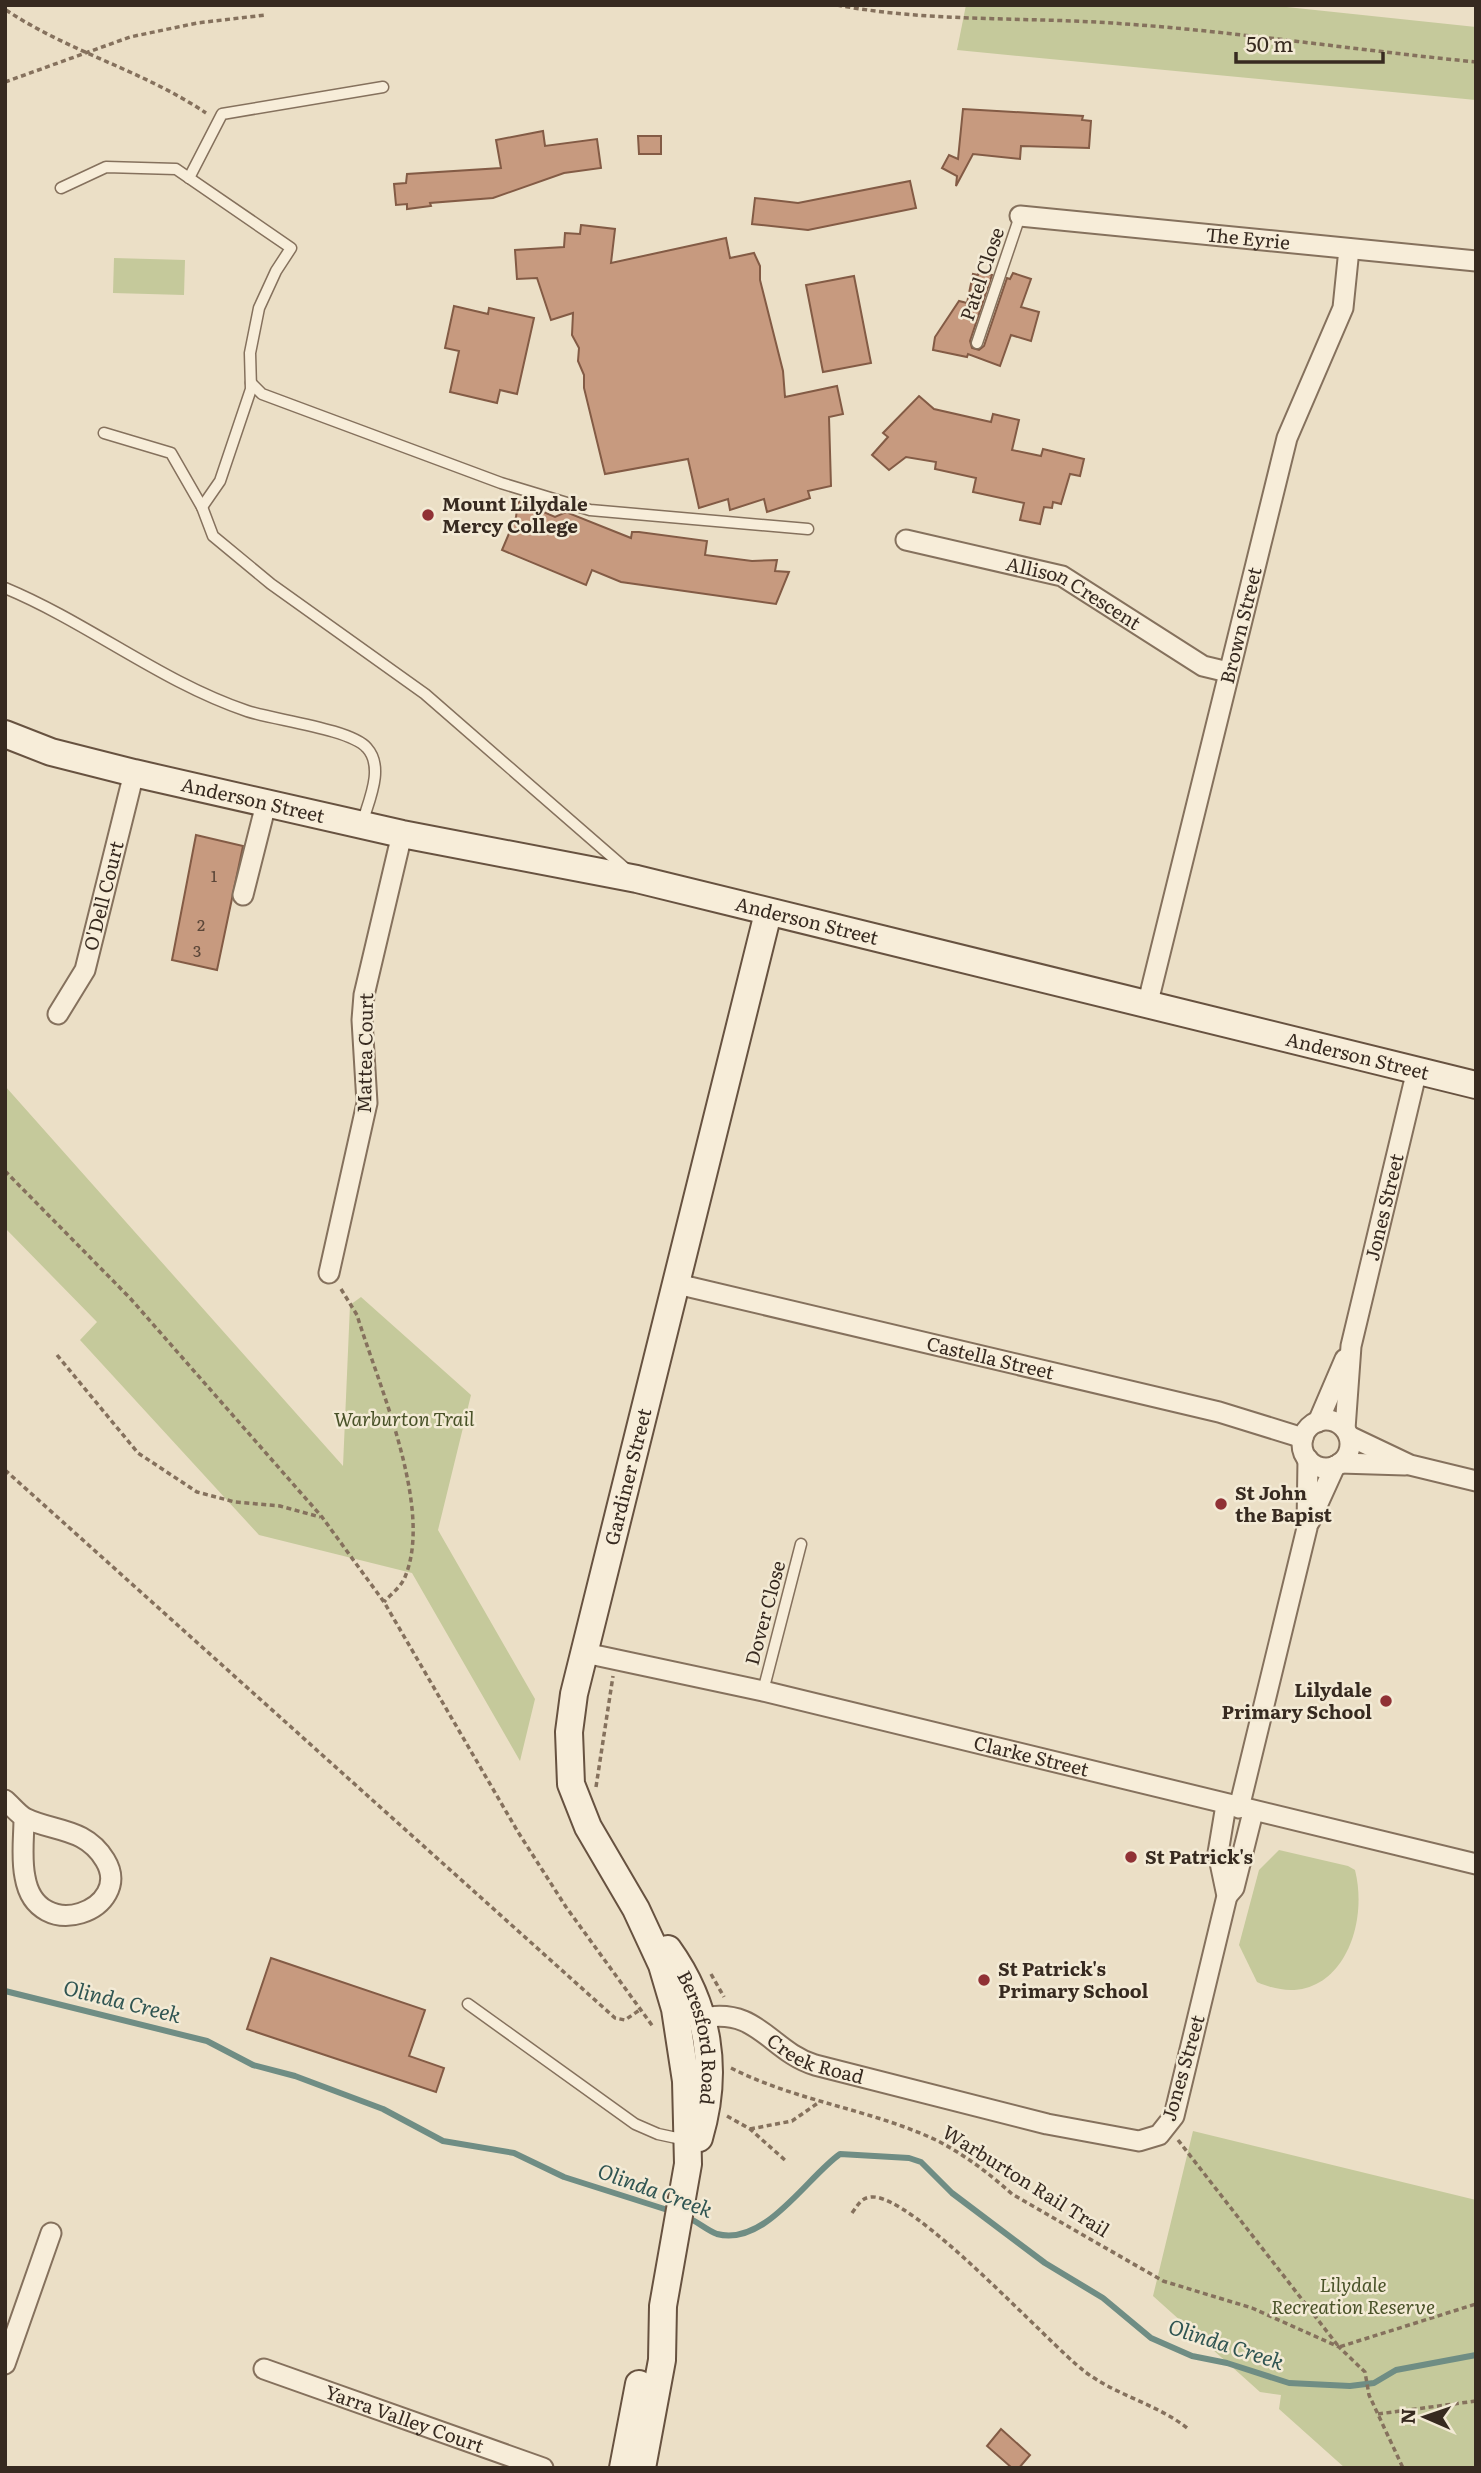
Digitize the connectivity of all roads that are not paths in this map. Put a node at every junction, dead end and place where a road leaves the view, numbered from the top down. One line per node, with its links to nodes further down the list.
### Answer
1 (383, 88): 2 (lane)
2 (189, 178): 3 (lane); 8 (lane)
3 (61, 187)
4 (1020, 216): 5 (street, The Eyrie); 7 (lane, Patel Close)
5 (1349, 249): 6 (street, The Eyrie); 14 (street, Brown Street)
6 (1476, 261)
7 (977, 343)
8 (251, 383): 10 (lane); 11 (lane)
9 (104, 433): 10 (lane)
10 (202, 507): 21 (lane)
11 (808, 529)
12 (906, 540): 14 (street, Allison Crescent)
13 (5, 588): 19 (lane)
14 (1228, 673): 24 (street, Brown Street)
15 (5, 714): 17 (main road, Anderson Street)
16 (5, 734): 17 (main road, Anderson Street)
17 (134, 773): 18 (main road, Anderson Street); 25 (street, O'Dell Court)
18 (266, 804): 19 (main road, Anderson Street); 22 (street)
19 (362, 824): 20 (main road, Anderson Street)
20 (402, 834): 21 (main road, Anderson Street); 28 (street, Mattea Court)
21 (637, 879): 23 (main road, Anderson Street)
22 (243, 895)
23 (768, 913): 24 (main road, Anderson Street); 29 (main road, Gardiner Street)
24 (1147, 1006): 26 (main road, Anderson Street)
25 (58, 1014)
26 (1418, 1070): 27 (main road, Anderson Street); 30 (street, Jones Street)
27 (1476, 1085)
28 (329, 1273)
29 (677, 1284): 33 (street, Castella Street); 40 (main road, Gardiner Street)
30 (1351, 1346): 31 (street, Jones Street); 32 (street, Jones Street)
31 (1318, 1422): 32 (street); 33 (street)
32 (1347, 1432): 35 (street); 36 (street)
33 (1303, 1438): 34 (street)
34 (1308, 1459): 35 (street); 38 (street, Jones Street)
35 (1338, 1465): 36 (street); 38 (street, Jones Street)
36 (1410, 1465): 37 (street)
37 (1476, 1481)
38 (1307, 1528): 43 (street, Jones Street)
39 (801, 1544): 41 (lane, Dover Close)
40 (585, 1653): 41 (street, Clarke Street); 47 (main road, Gardiner Street)
41 (763, 1690): 43 (street, Clarke Street)
42 (5, 1800): 44 (street)
43 (1239, 1808): 45 (street, Clarke Street); 46 (street, Jones Street); 46 (street, Jones Street)
44 (24, 1818): 44 (street)
45 (1476, 1864)
46 (1227, 1896): 50 (street, Jones Street)
47 (636, 1909): 49 (main road, Beresford Road)
48 (468, 2004): 51 (lane)
49 (679, 2025): 50 (street, Creek Road); 51 (main road, Beresford Road); 52 (main road, Beresford Road)
50 (936, 2094)
51 (690, 2141): 52 (main road, Beresford Road)
52 (686, 2180): 54 (main road, Beresford Road)
53 (51, 2233): 55 (street)
54 (663, 2306): 58 (main road, Beresford Road); 59 (main road, Beresford Road)
55 (5, 2364)
56 (264, 2369): 57 (street, Yarra Valley Court)
57 (543, 2468)
58 (623, 2468)
59 (642, 2468)

